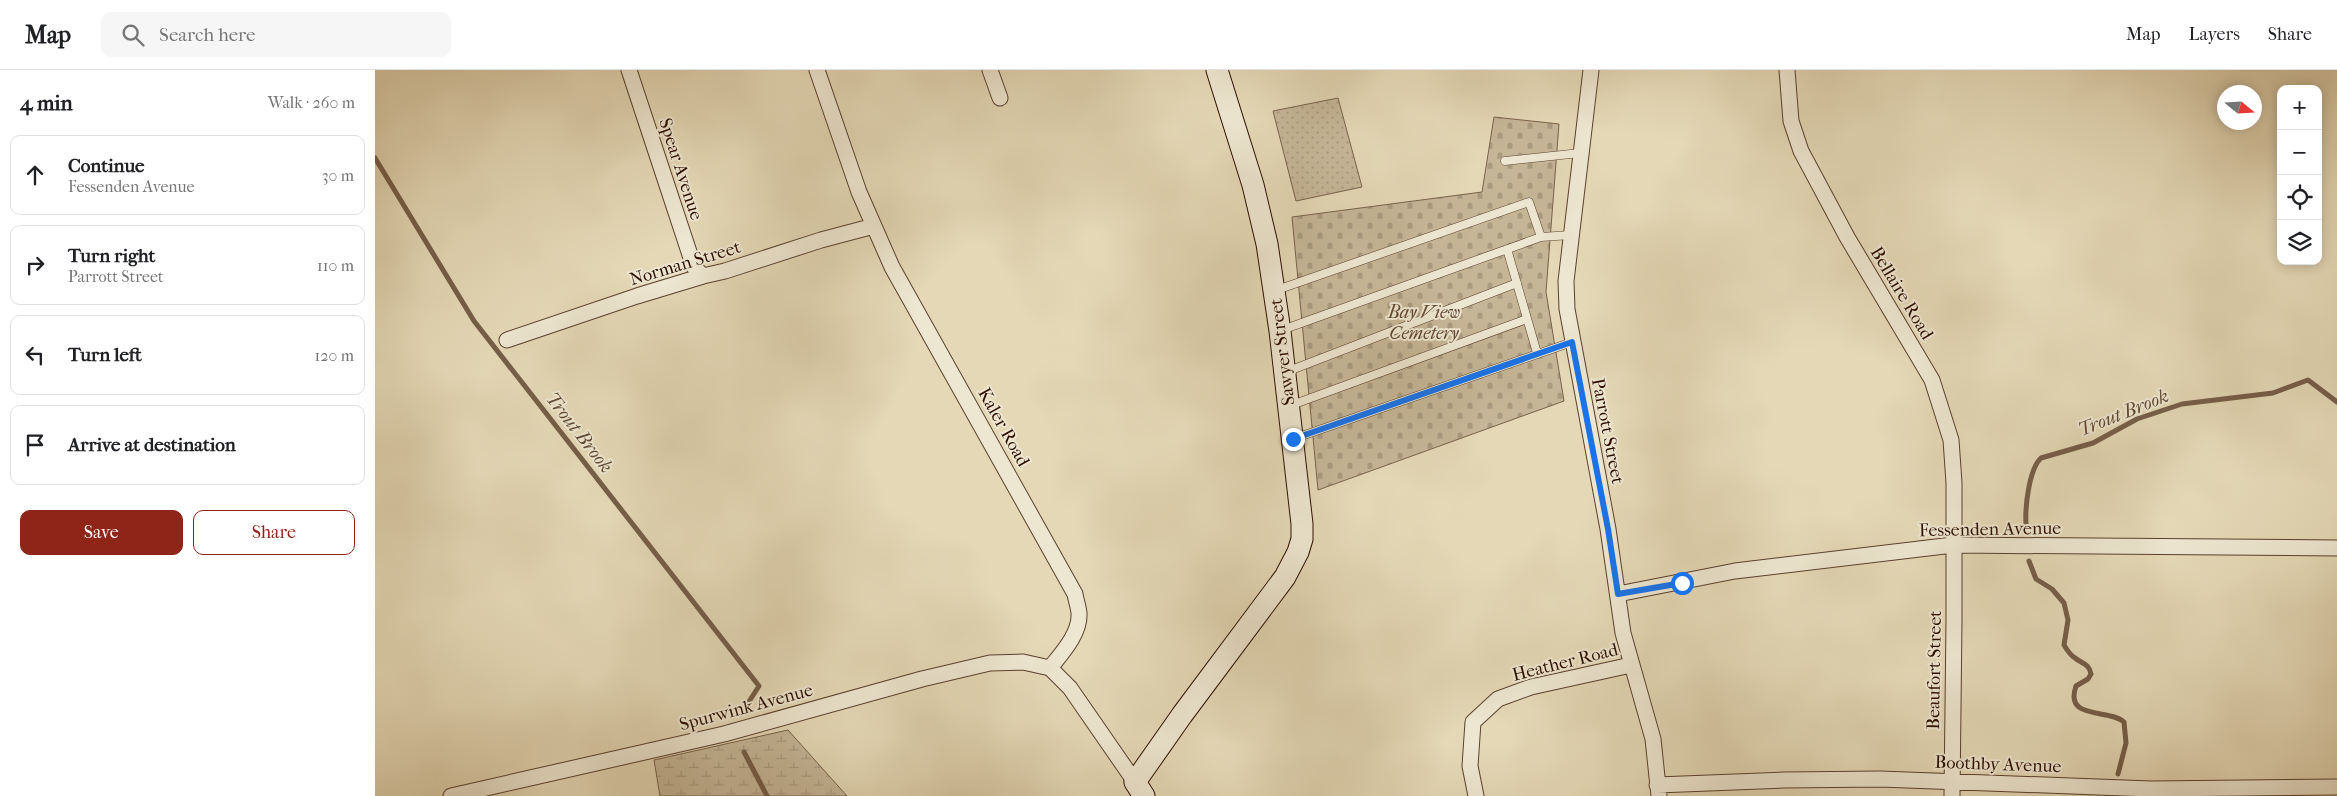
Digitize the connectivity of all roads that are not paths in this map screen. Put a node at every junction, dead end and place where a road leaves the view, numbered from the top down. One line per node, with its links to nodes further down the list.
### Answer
1 (629, 70): 14 (street, Spear Avenue)
2 (817, 70): 10 (street, Kaler Road)
3 (990, 70): 7 (street)
4 (1217, 70): 16 (street, Sawyer Street)
5 (1591, 70): 8 (street, Parrott Street)
6 (1787, 70): 25 (street, Bellaire Road)
7 (1000, 98)
8 (1580, 153): 9 (lane); 11 (street, Parrott Street)
9 (1505, 161)
10 (874, 226): 14 (street, Norman Street); 29 (street, Kaler Road)
11 (1571, 235): 12 (lane); 20 (street, Parrott Street)
12 (1541, 236): 13 (lane); 16 (lane)
13 (1507, 249): 15 (lane); 18 (lane)
14 (703, 276): 19 (street, Norman Street)
15 (1517, 283): 17 (lane); 22 (lane)
16 (1275, 291): 18 (street, Sawyer Street)
17 (1527, 319): 21 (lane); 23 (lane)
18 (1280, 331): 22 (street, Sawyer Street)
19 (507, 340)
20 (1572, 342): 21 (lane); 27 (street, Parrott Street)
21 (1537, 353): 24 (lane)
22 (1284, 372): 23 (street, Sawyer Street)
23 (1289, 406): 24 (street, Sawyer Street)
24 (1293, 439): 31 (street, Sawyer Street)
25 (1953, 545): 26 (street, Fessenden Avenue); 27 (street, Fessenden Avenue); 32 (street, Beaufort Street)
26 (2337, 548)
27 (1618, 594): 28 (street, Parrott Street)
28 (1631, 665): 33 (street, Parrott Street); 35 (street, Heather Road)
29 (1050, 668): 31 (street); 34 (street, Spurwink Avenue)
30 (2337, 786): 32 (street, Boothby Avenue)
31 (1139, 789)
32 (1952, 789): 33 (street, Boothby Avenue)
33 (1658, 790)
34 (451, 796)
35 (1476, 796)

